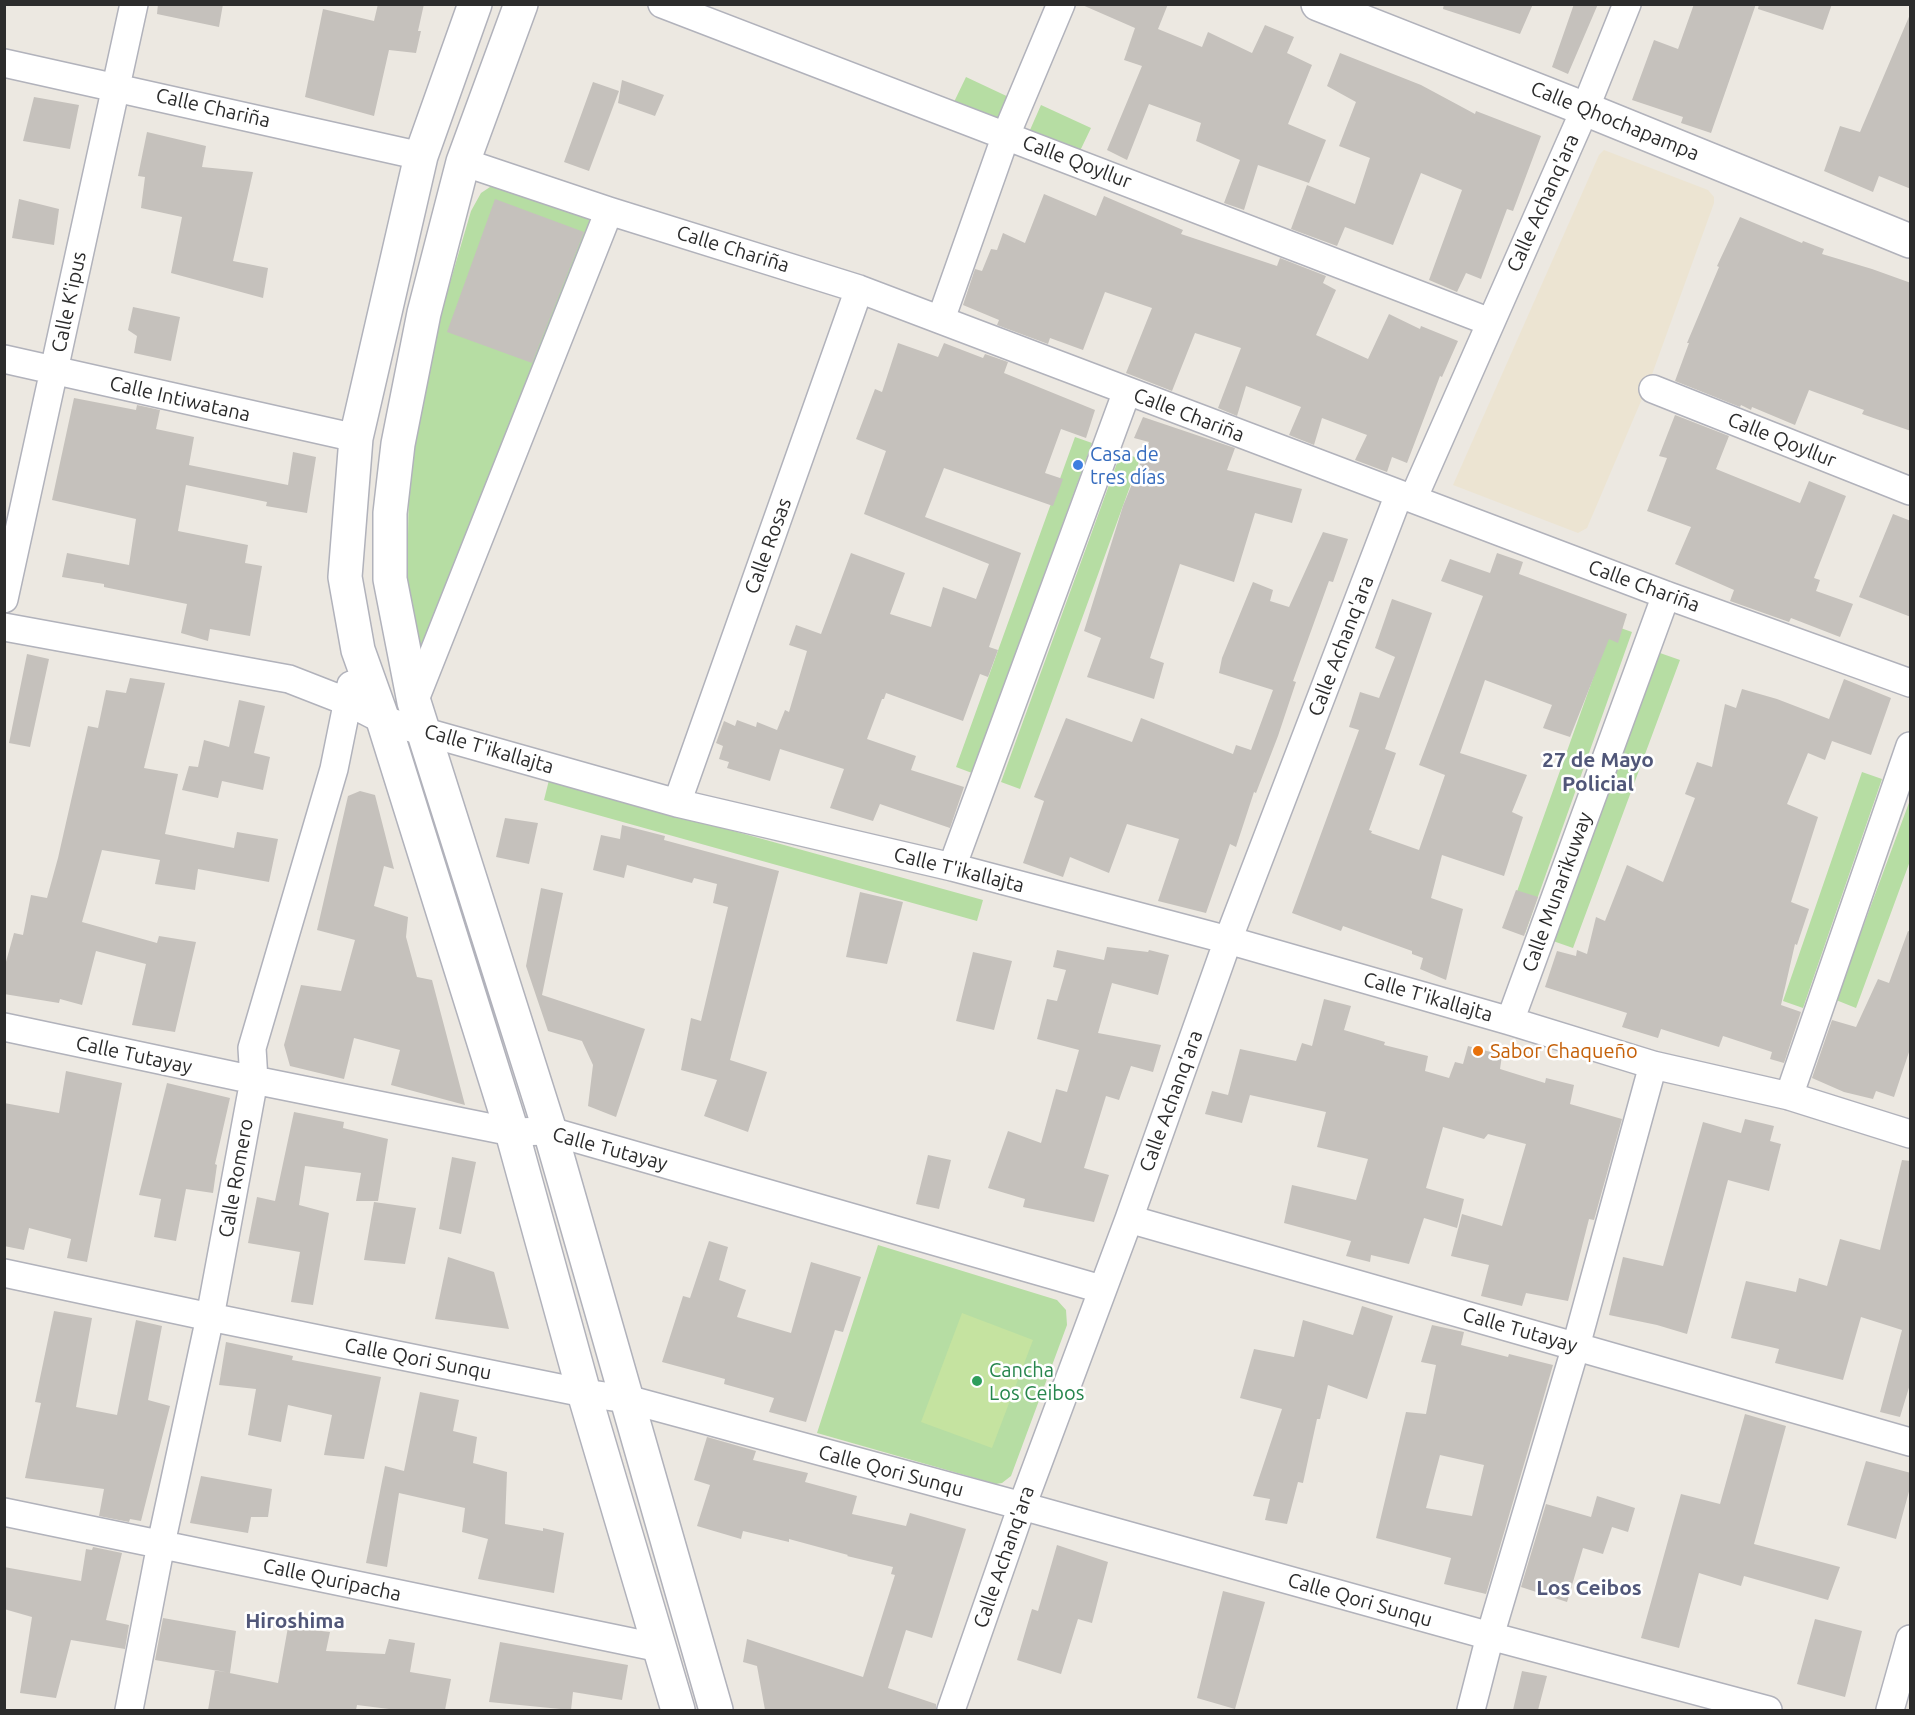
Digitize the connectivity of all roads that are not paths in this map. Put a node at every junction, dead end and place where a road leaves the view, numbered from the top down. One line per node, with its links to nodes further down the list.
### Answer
1 (134, 4): 9 (street, Calle K'ipus)
2 (475, 4): 12 (main road)
3 (520, 4): 13 (main road)
4 (663, 4): 11 (street, Calle Qoyllur)
5 (1061, 4): 11 (street)
6 (1318, 4): 10 (main road, Calle Qhochapampa)
7 (1627, 4): 10 (street, Calle Achanq'ara)
8 (4, 63): 9 (street, Calle Chariña)
9 (115, 86): 12 (street, Calle Chariña); 20 (street, Calle K'ipus)
10 (1585, 109): 15 (main road, Calle Qhochapampa); 18 (street, Calle Achanq'ara)
11 (1006, 135): 17 (street); 18 (street, Calle Qoyllur)
12 (421, 156): 23 (main road)
13 (463, 162): 14 (street, Calle Chariña); 32 (main road)
14 (609, 211): 16 (street, Calle Chariña); 32 (street)
15 (1911, 241)
16 (859, 289): 17 (street, Calle Chariña); 35 (street, Calle Rosas)
17 (941, 319): 22 (street, Calle Chariña)
18 (1490, 322): 25 (street, Calle Achanq'ara)
19 (4, 359): 20 (street, Calle Intiwatana)
20 (54, 370): 23 (street, Calle Intiwatana); 27 (street, Calle K'ipus)
21 (1653, 389): 24 (street, Calle Qoyllur)
22 (1126, 391): 25 (street, Calle Chariña); 36 (street)
23 (356, 438): 29 (main road)
24 (1911, 491)
25 (1406, 497): 26 (street, Calle Chariña); 37 (street, Calle Achanq'ara)
26 (1666, 595): 30 (street, Calle Chariña); 38 (street, Calle Munarikuway)
27 (4, 599)
28 (4, 627): 31 (street, Calle T'ikallajta)
29 (358, 650): 31 (street, Calle Romero); 33 (main road)
30 (1911, 683)
31 (348, 702): 33 (street, Calle T'ikallajta); 41 (street, Calle Romero)
32 (418, 716): 33 (street, Calle T'ikallajta); 35 (street, Calle T'ikallajta); 43 (main road)
33 (383, 720): 44 (main road)
34 (1911, 746): 42 (street)
35 (677, 803): 36 (street, Calle T'ikallajta)
36 (952, 867): 37 (street, Calle T'ikallajta)
37 (1228, 940): 38 (street, Calle T'ikallajta); 46 (street, Calle Achanq'ara)
38 (1510, 1021): 40 (street, Calle T'ikallajta)
39 (4, 1027): 41 (street, Calle Tutayay)
40 (1653, 1065): 42 (street, Calle T'ikallajta); 50 (street)
41 (254, 1080): 44 (street, Calle Tutayay); 49 (street, Calle Romero)
42 (1789, 1096): 45 (street, Calle T'ikallajta)
43 (550, 1131): 44 (street, Calle Tutayay); 48 (street, Calle Tutayay); 52 (main road)
44 (512, 1132): 51 (main road)
45 (1911, 1134)
46 (1129, 1219): 48 (street, Calle Achanq'ara); 50 (street, Calle Tutayay)
47 (4, 1273): 49 (street, Calle Qori Sunqu)
48 (1101, 1289): 54 (street, Calle Achanq'ara)
49 (210, 1317): 51 (street, Calle Qori Sunqu); 56 (street, Calle Romero)
50 (1576, 1346): 53 (street, Calle Tutayay); 57 (street)
51 (584, 1393): 52 (street, Calle Qori Sunqu); 59 (main road)
52 (627, 1399): 54 (street, Calle Qori Sunqu); 62 (main road)
53 (1911, 1442)
54 (1022, 1506): 57 (street, Calle Qori Sunqu); 63 (street, Calle Achanq'ara)
55 (4, 1512): 56 (street, Calle Quripacha)
56 (161, 1544): 59 (street, Calle Quripacha); 60 (street, Calle Romero)
57 (1490, 1636): 64 (street); 65 (street, Calle Qori Sunqu)
58 (1911, 1639): 66 (street)
59 (660, 1648): 61 (main road)
60 (129, 1710)
61 (678, 1710)
62 (716, 1710)
63 (951, 1710)
64 (1471, 1710)
65 (1768, 1710)
66 (1890, 1710)

